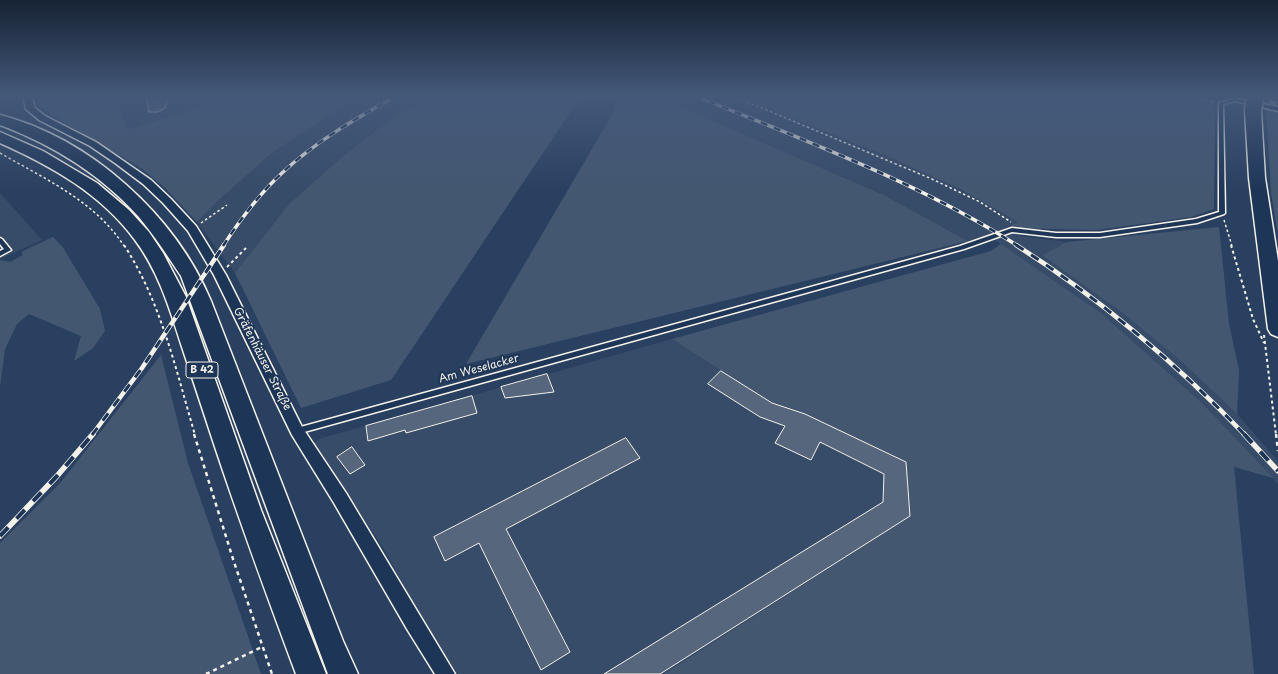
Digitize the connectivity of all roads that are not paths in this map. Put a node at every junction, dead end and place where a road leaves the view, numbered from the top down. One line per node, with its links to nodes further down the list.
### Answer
1 (18, 127): 11 (main road, B 42)
2 (61, 127): 9 (street, Gräfenhäuser Straße)
3 (1221, 127): 9 (lane, Am Weselacker)
4 (1255, 127): 8 (main road)
5 (0, 137): 10 (main road, B 42)
6 (0, 240): 7 (lane)
7 (0, 254)
8 (1278, 329)
9 (297, 431): 12 (street, Gräfenhäuser Straße)
10 (311, 674)
11 (343, 674)
12 (446, 674)

